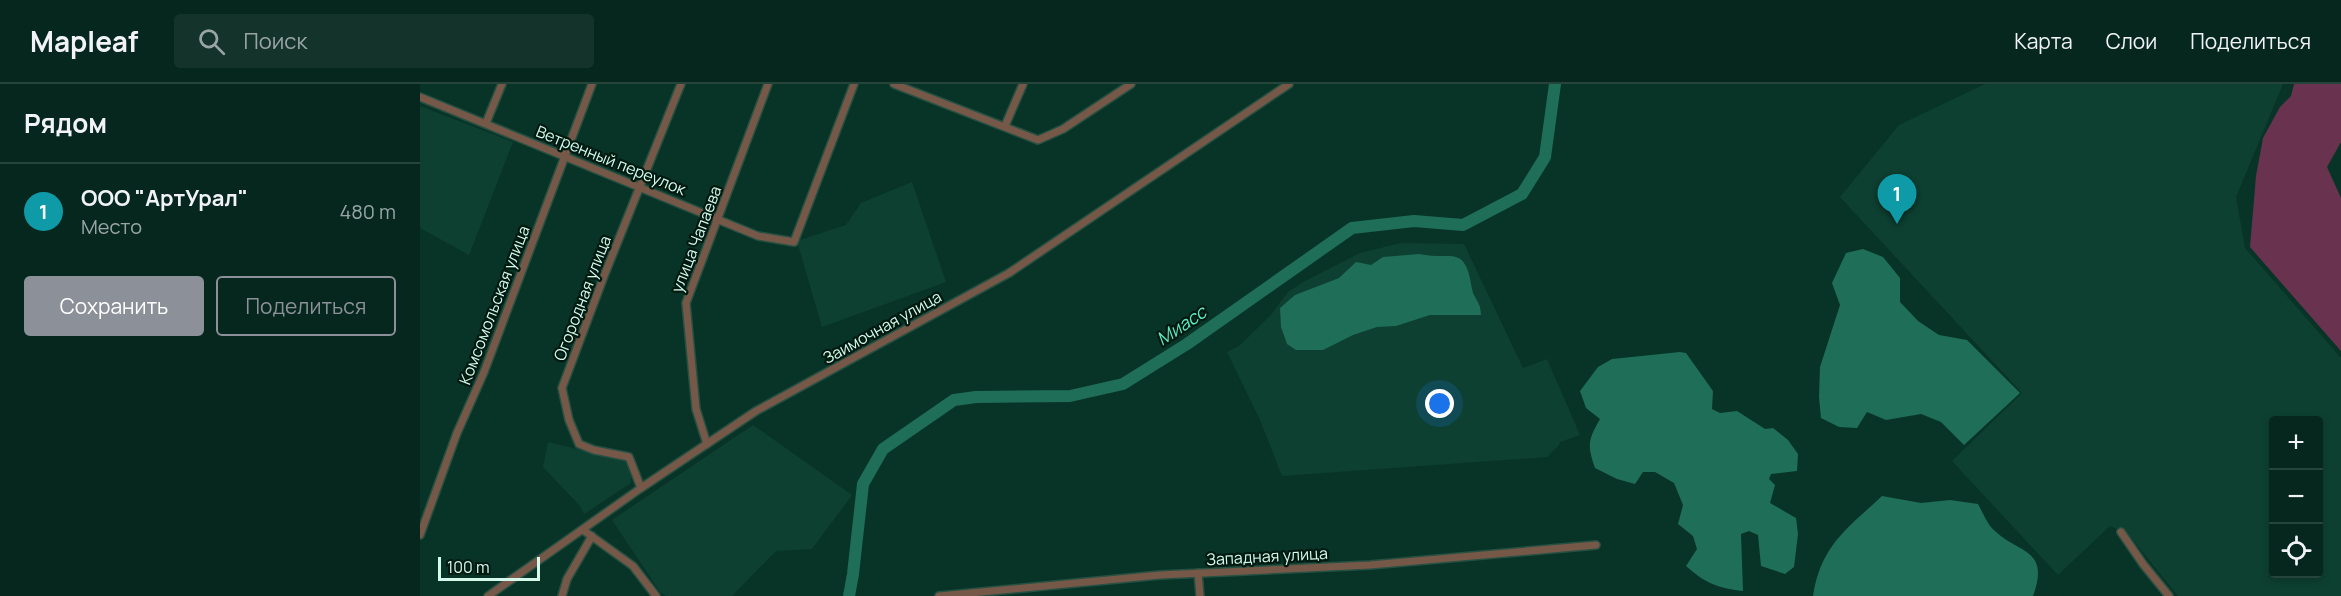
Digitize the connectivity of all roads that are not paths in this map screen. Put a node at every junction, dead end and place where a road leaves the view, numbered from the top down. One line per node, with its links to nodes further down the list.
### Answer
1 (502, 84): 11 (street)
2 (592, 84): 13 (street, Комсомольская улица)
3 (681, 84): 14 (street, Огородная улица)
4 (768, 84): 15 (street, улица Чапаева)
5 (854, 84): 15 (street, Ветренный переулок)
6 (894, 84): 12 (street)
7 (1023, 84): 12 (street)
8 (1131, 84): 12 (street)
9 (1290, 84): 16 (street, Заимочная улица)
10 (420, 97): 11 (street, Ветренный переулок)
11 (486, 123): 13 (street, Ветренный переулок)
12 (1005, 126)
13 (563, 155): 14 (street, Ветренный переулок); 20 (street, Комсомольская улица)
14 (641, 187): 15 (street, Ветренный переулок); 17 (street, Огородная улица)
15 (718, 219): 16 (street, улица Чапаева)
16 (707, 444): 17 (street, Заимочная улица)
17 (641, 488): 18 (street, Заимочная улица)
18 (583, 530): 21 (street); 24 (street, Заимочная улица)
19 (2121, 532): 29 (street)
20 (420, 535)
21 (592, 536): 25 (street); 26 (street)
22 (1596, 545): 23 (street, Западная улица)
23 (1198, 573): 27 (street, Западная улица); 28 (street)
24 (488, 596)
25 (562, 596)
26 (656, 596)
27 (939, 596)
28 (1200, 596)
29 (2169, 596)

